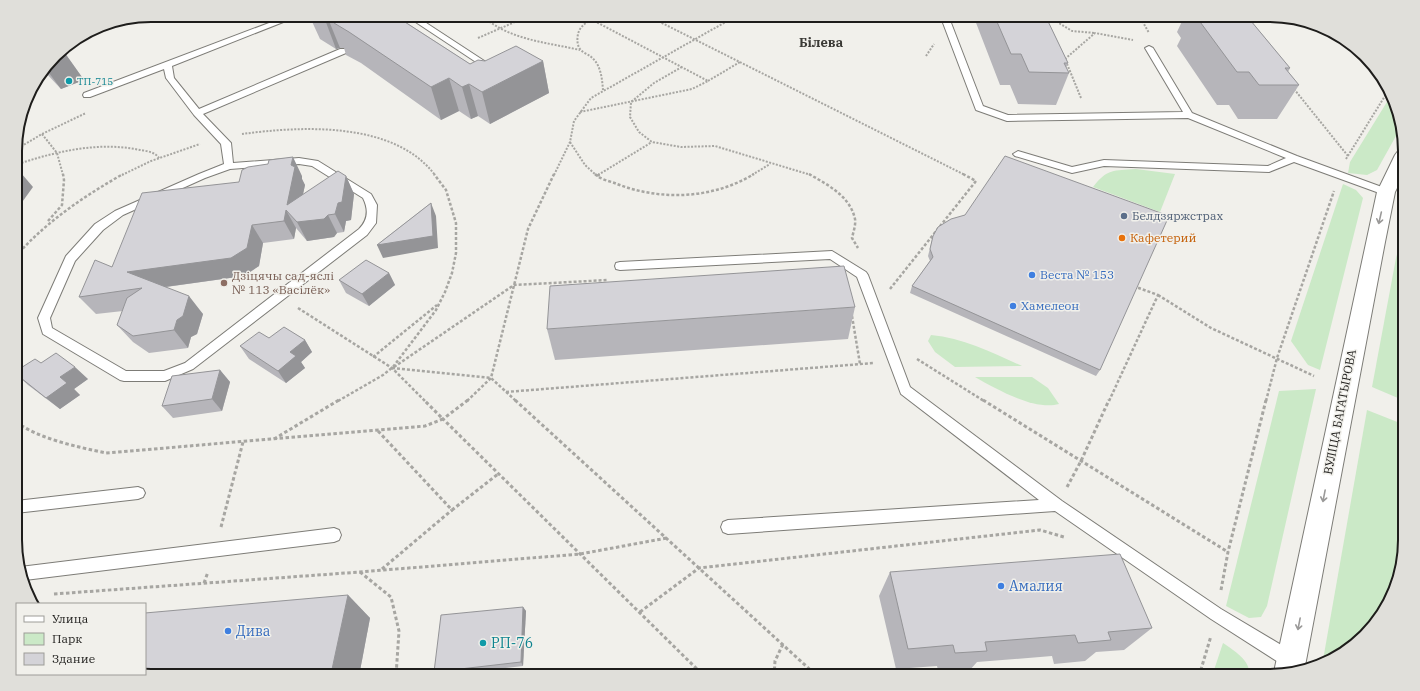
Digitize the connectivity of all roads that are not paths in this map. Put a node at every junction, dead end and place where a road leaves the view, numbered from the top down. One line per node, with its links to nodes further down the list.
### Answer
1 (278, 22): 6 (lane)
2 (420, 22): 7 (lane)
3 (947, 22): 10 (lane)
4 (1149, 48): 10 (lane)
5 (343, 51): 9 (lane)
6 (167, 64): 8 (lane); 9 (lane)
7 (488, 66)
8 (87, 96)
9 (197, 113): 13 (lane)
10 (1188, 115): 12 (lane)
11 (1018, 154): 12 (lane)
12 (1294, 158): 15 (lane)
13 (229, 166): 13 (lane)
14 (1398, 168): 15 (street, ВУЛІЦА БАГАТЫРОВА)
15 (1386, 192): 23 (street, ВУЛІЦА БАГАТЫРОВА, one-way to 23)
16 (620, 266): 19 (lane)
17 (138, 493): 18 (lane)
18 (22, 506)
19 (1057, 506): 20 (lane); 23 (lane)
20 (728, 527)
21 (334, 536): 22 (lane)
22 (26, 574)
23 (1290, 666)

